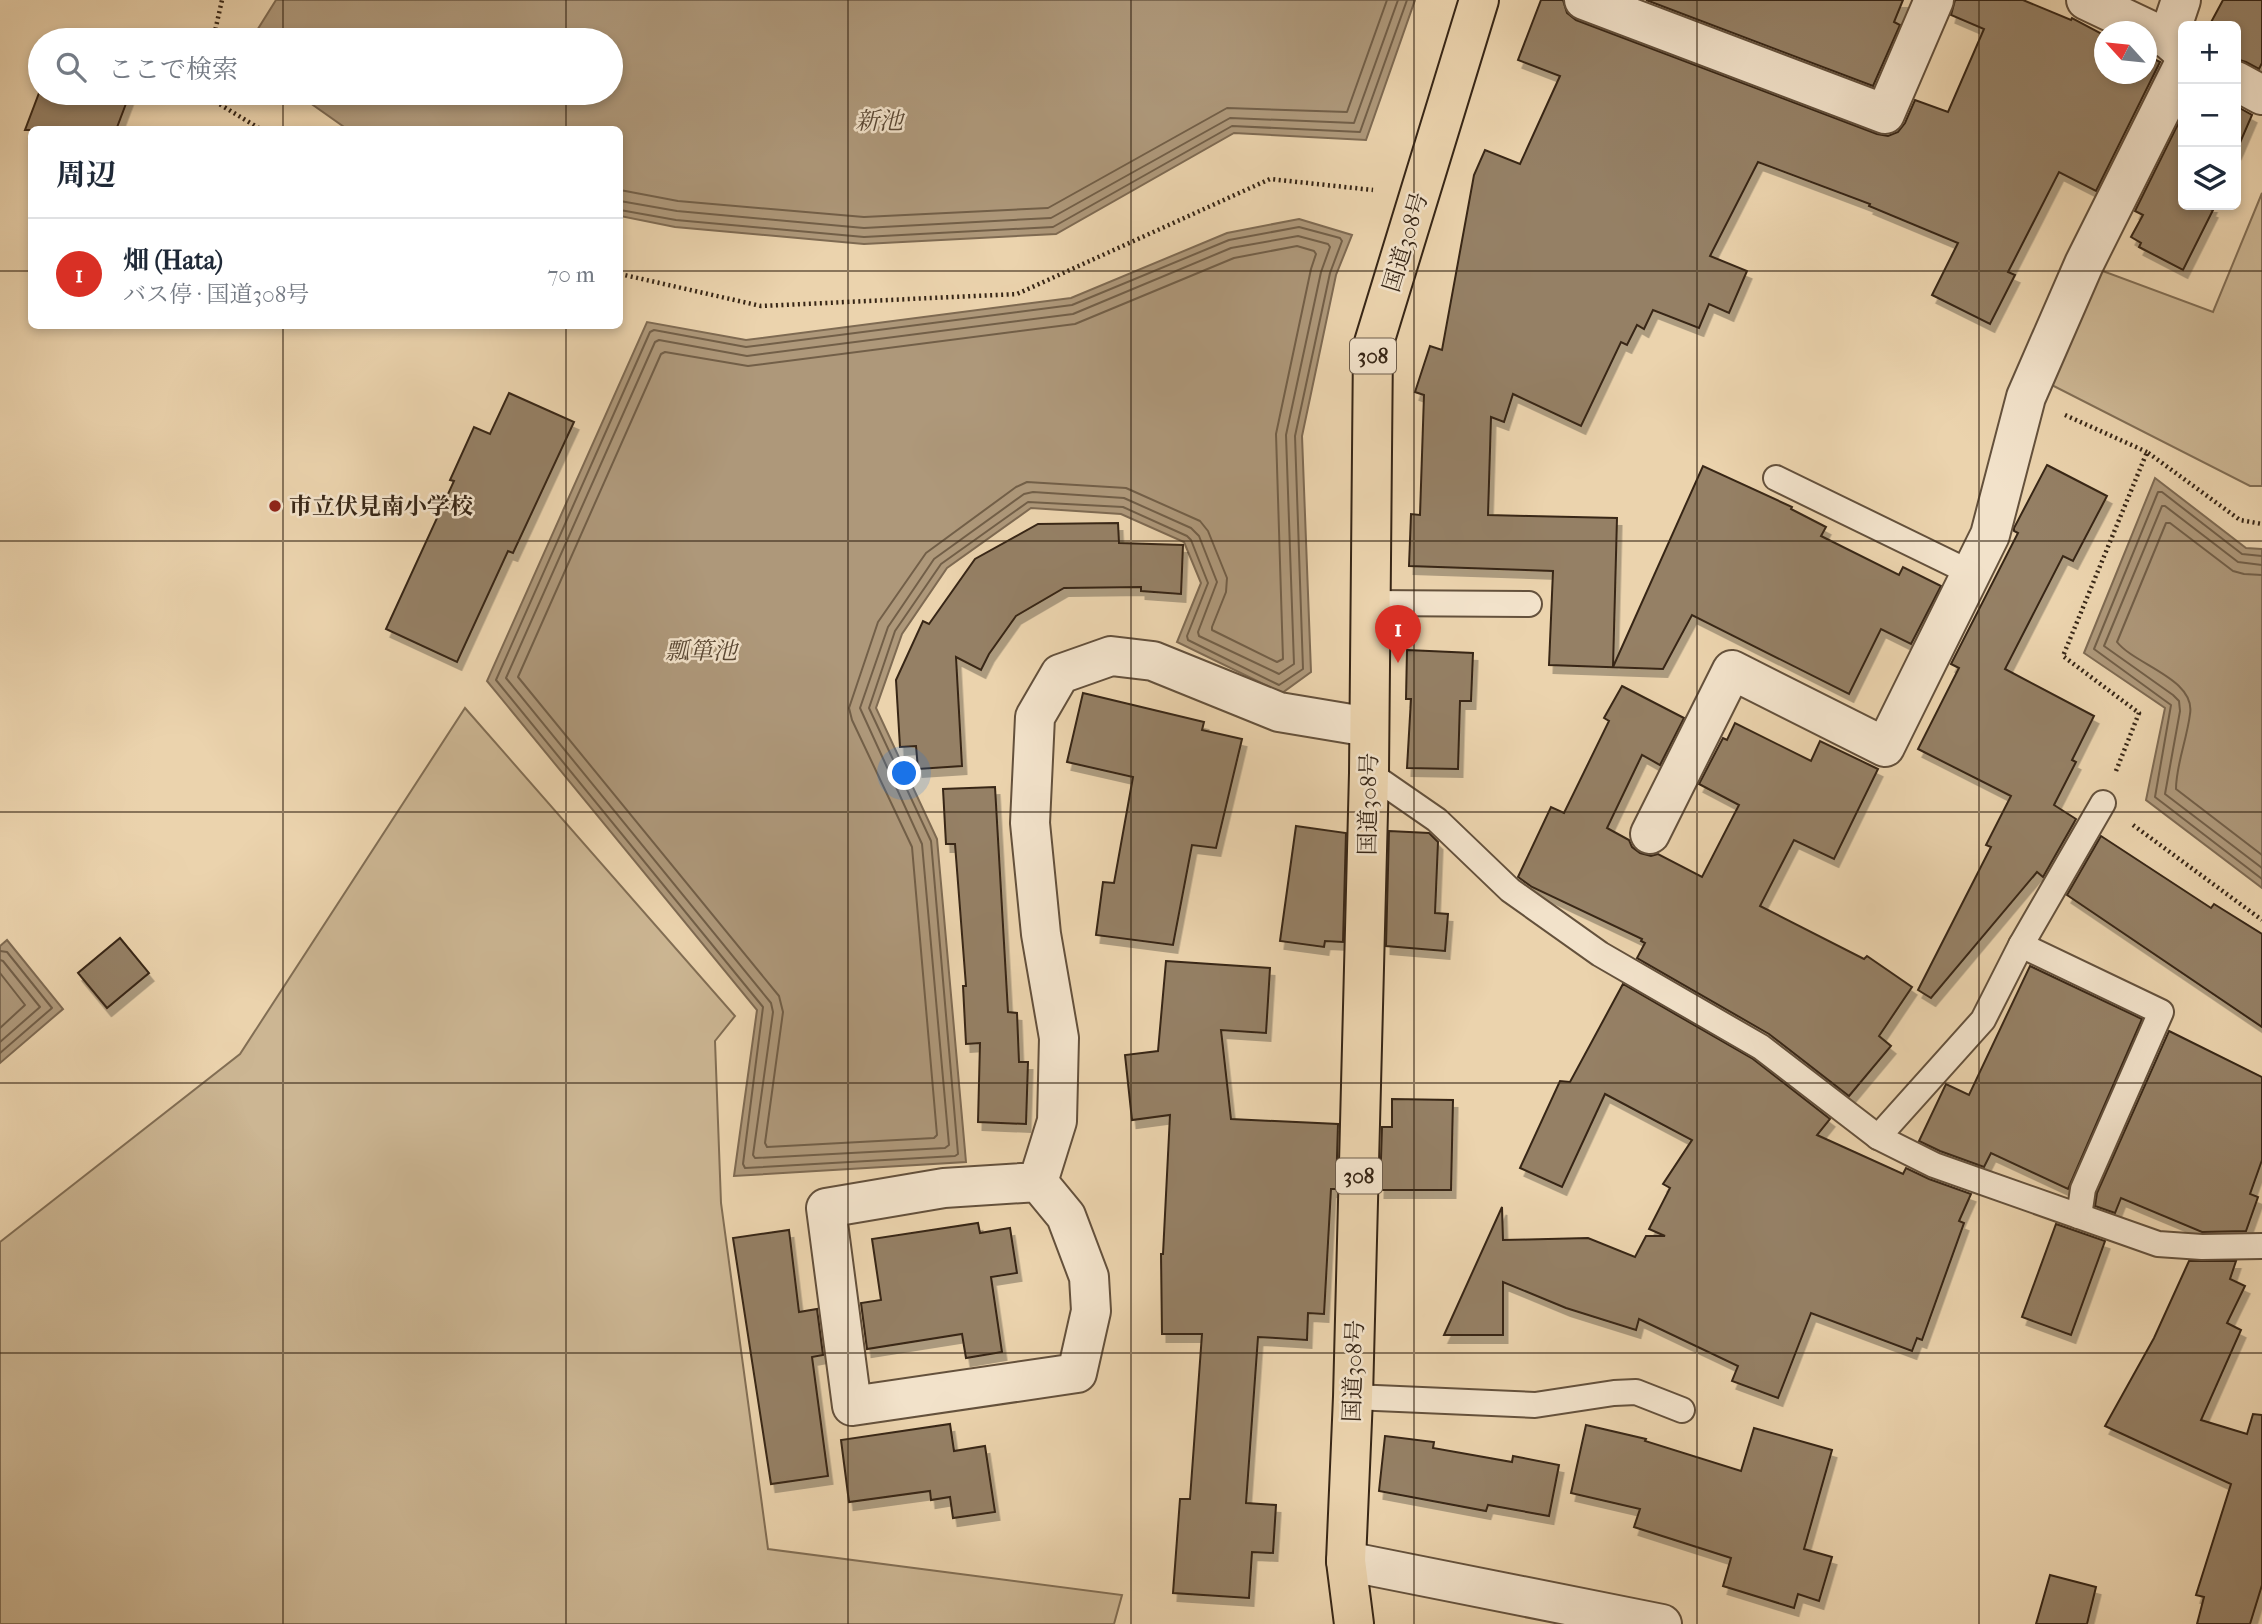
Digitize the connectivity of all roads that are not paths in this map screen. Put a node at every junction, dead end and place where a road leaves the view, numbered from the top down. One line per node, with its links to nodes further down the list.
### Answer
1 (1479, 0): 12 (highway, 国道308号 / 308)
2 (1584, 0): 3 (street)
3 (1934, 0)
4 (2086, 0): 7 (street)
5 (2180, 0): 6 (street)
6 (2179, 21)
7 (2178, 52): 11 (street)
8 (2241, 84): 9 (street)
9 (2262, 95)
10 (1776, 478): 11 (lane)
11 (1971, 573): 17 (street)
12 (1370, 603): 13 (lane); 14 (highway, 国道308号 / 308)
13 (1529, 604)
14 (1368, 727): 15 (highway, 国道308号 / 308); 20 (street)
15 (1369, 773): 19 (lane); 23 (highway, 国道308号 / 308)
16 (2103, 803): 18 (lane)
17 (1650, 834)
18 (2021, 945): 19 (lane); 21 (lane)
19 (1878, 1137): 21 (lane)
20 (1038, 1182): 20 (street)
21 (2079, 1216): 22 (lane)
22 (2262, 1246)
23 (1353, 1397): 24 (lane); 25 (highway, 国道308号 / 308)
24 (1682, 1410)
25 (1346, 1561): 26 (highway, 国道308号 / 308); 27 (street)
26 (1354, 1624)
27 (1662, 1624)

